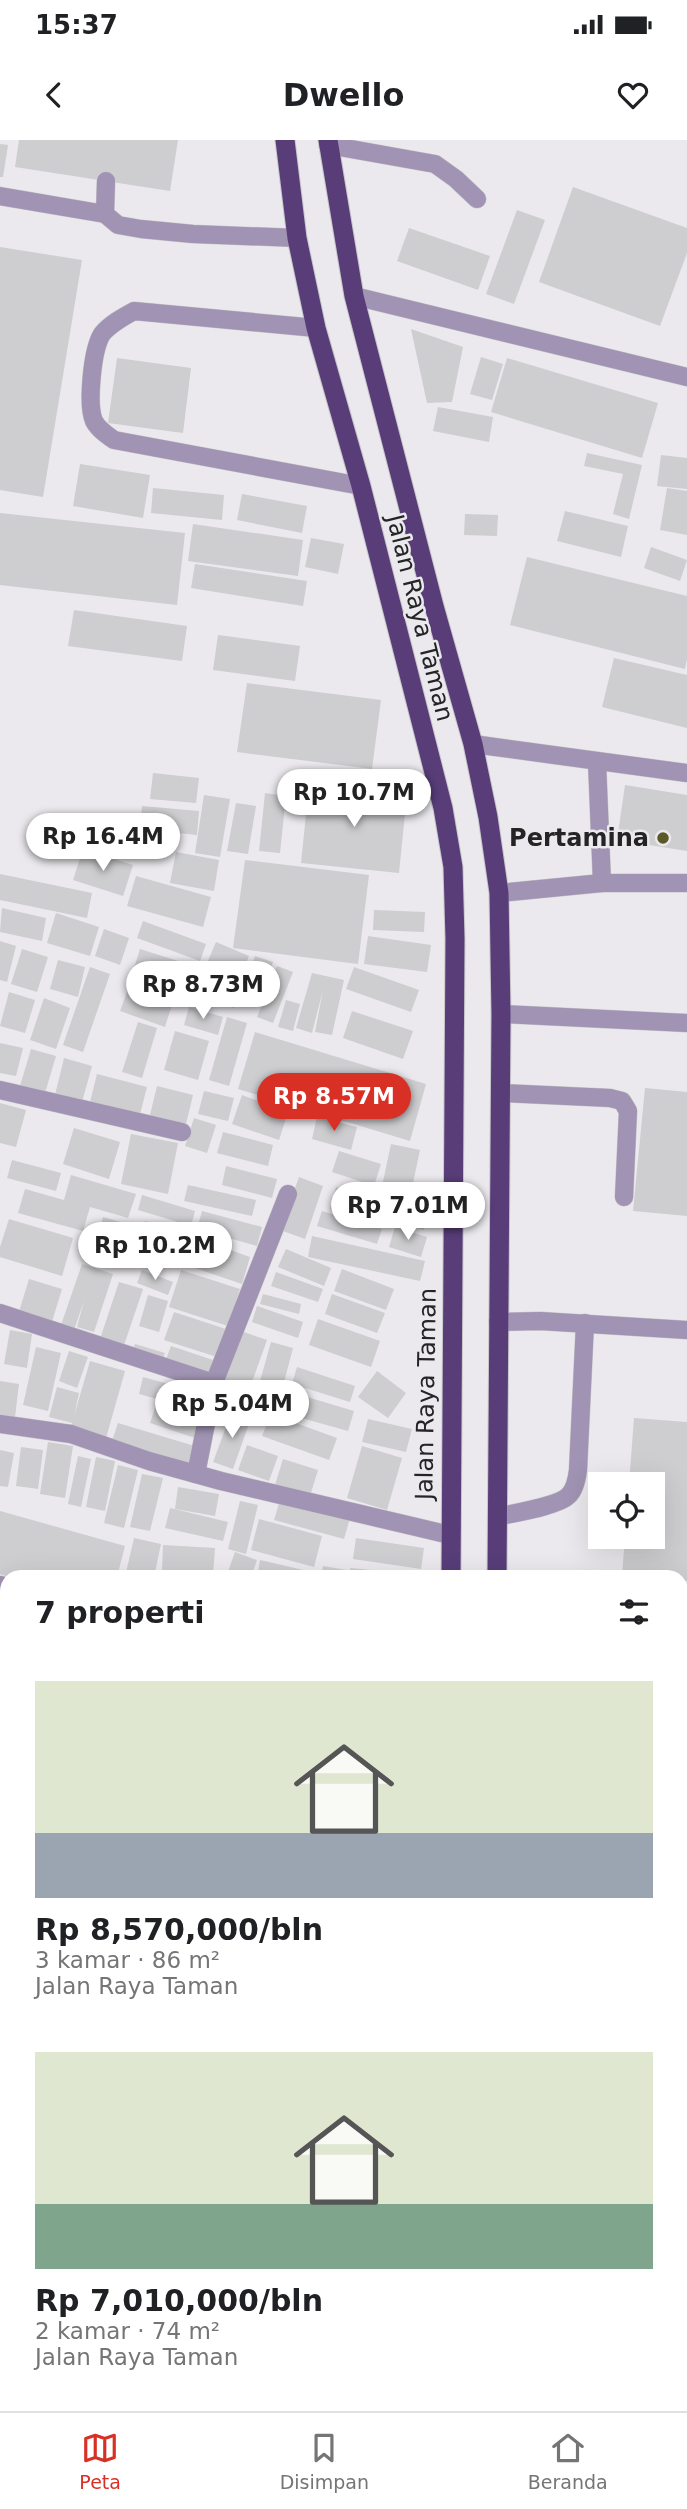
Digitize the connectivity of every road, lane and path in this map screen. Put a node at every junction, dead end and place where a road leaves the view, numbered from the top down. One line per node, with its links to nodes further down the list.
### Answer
1 (285, 140): 7 (highway, Jalan Raya Taman)
2 (328, 142): 5 (street); 8 (highway, Jalan Raya Taman)
3 (106, 181): 6 (street)
4 (0, 196): 6 (street)
5 (477, 200)
6 (105, 214): 7 (street)
7 (297, 238): 9 (highway, Jalan Raya Taman)
8 (354, 296): 10 (street); 12 (highway, Jalan Raya Taman)
9 (316, 328): 11 (highway, Jalan Raya Taman); 11 (street)
10 (687, 377)
11 (361, 486): 33 (highway, Jalan Raya Taman)
12 (473, 744): 13 (street); 17 (highway, Jalan Raya Taman)
13 (597, 762): 14 (street); 15 (street)
14 (687, 773)
15 (602, 883): 16 (street); 17 (street)
16 (687, 883)
17 (499, 893): 18 (highway, Jalan Raya Taman)
18 (501, 1014): 19 (street); 21 (highway, Jalan Raya Taman)
19 (687, 1023)
20 (0, 1090): 22 (street)
21 (500, 1094): 24 (street); 26 (highway, Jalan Raya Taman)
22 (182, 1132)
23 (288, 1194): 29 (street)
24 (624, 1197)
25 (0, 1313): 29 (street)
26 (498, 1322): 27 (street); 32 (highway, Jalan Raya Taman)
27 (585, 1323): 28 (street); 32 (street)
28 (687, 1330)
29 (214, 1383): 31 (street)
30 (0, 1424): 31 (street)
31 (195, 1474): 33 (street)
32 (498, 1517): 35 (highway, Jalan Raya Taman)
33 (450, 1535): 34 (highway, Jalan Raya Taman)
34 (451, 1570)
35 (497, 1570)

